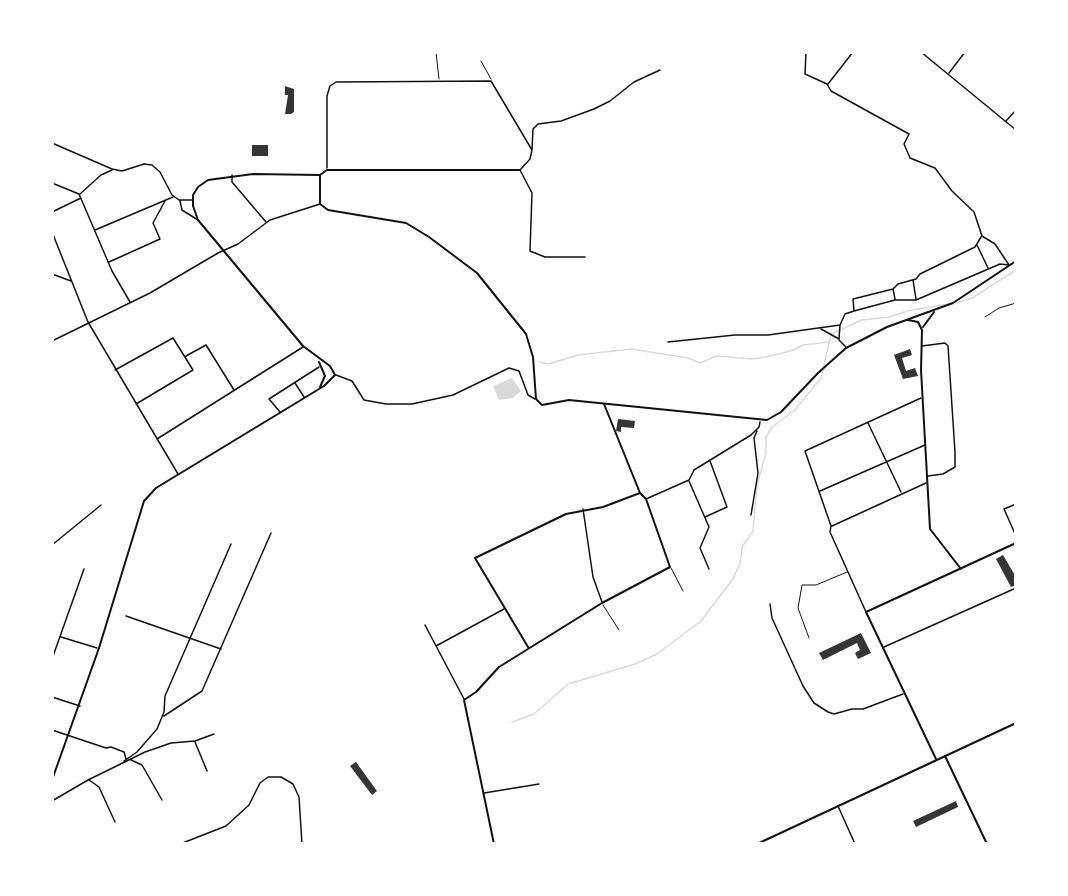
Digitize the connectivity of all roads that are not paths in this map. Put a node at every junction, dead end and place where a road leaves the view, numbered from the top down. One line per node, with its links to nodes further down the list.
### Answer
1 (436, 52): 9 (lane)
2 (806, 52): 11 (street)
3 (853, 52): 11 (street)
4 (921, 52): 8 (street)
5 (965, 52): 8 (street)
6 (481, 61): 10 (lane)
7 (660, 70): 16 (street)
8 (949, 73): 13 (street)
9 (439, 81): 10 (street); 18 (street)
10 (492, 81): 16 (street)
11 (827, 84): 35 (street)
12 (1016, 110): 13 (street)
13 (1005, 122): 14 (street)
14 (1016, 130)
15 (52, 143): 17 (street)
16 (532, 150): 19 (street)
17 (112, 170): 23 (street); 24 (street)
18 (327, 170): 19 (main road); 21 (main road)
19 (520, 170): 38 (street)
20 (232, 175): 21 (main road); 27 (main road); 32 (street)
21 (320, 175): 29 (main road)
22 (52, 183): 23 (street)
23 (79, 194): 25 (street)
24 (174, 196): 26 (street); 28 (street)
25 (81, 198): 30 (street); 33 (street)
26 (179, 200): 27 (street); 31 (street)
27 (192, 200): 31 (main road)
28 (165, 201): 33 (street); 40 (street)
29 (320, 204): 32 (street); 78 (main road)
30 (52, 212)
31 (198, 220): 37 (main road)
32 (267, 222): 37 (street)
33 (95, 230): 40 (street)
34 (52, 232): 45 (street)
35 (982, 236): 36 (street); 41 (street)
36 (976, 245): 42 (street); 44 (street)
37 (223, 250): 49 (street); 62 (main road)
38 (585, 257)
39 (1016, 261): 41 (main road)
40 (108, 262): 49 (street)
41 (1009, 265): 42 (street); 52 (main road)
42 (988, 269): 48 (street)
43 (52, 274): 45 (street)
44 (913, 279): 46 (street); 48 (street)
45 (72, 282): 55 (street)
46 (893, 289): 47 (street); 51 (street)
47 (895, 300): 48 (street); 51 (street)
48 (916, 300)
49 (130, 302): 55 (street)
50 (1016, 303): 53 (lane)
51 (854, 311): 56 (street)
52 (934, 312): 54 (main road); 58 (main road)
53 (985, 317)
54 (908, 320): 58 (main road); 64 (main road)
55 (88, 322): 60 (street); 69 (street)
56 (840, 325): 57 (street); 59 (street)
57 (820, 328): 59 (street); 61 (street)
58 (922, 330): 63 (main road)
59 (838, 339): 64 (street)
60 (52, 341)
61 (668, 342)
62 (303, 346): 66 (main road); 75 (street)
63 (921, 346): 77 (main road); 90 (street)
64 (846, 348): 82 (main road)
65 (185, 357): 69 (street); 75 (street); 79 (street)
66 (319, 361): 67 (main road); 68 (main road)
67 (327, 364): 68 (main road); 70 (main road)
68 (321, 366): 71 (main road); 72 (street)
69 (115, 370): 79 (street)
70 (335, 375): 73 (main road); 78 (street)
71 (324, 380): 73 (main road); 74 (main road)
72 (295, 382): 76 (street); 81 (street)
73 (329, 383): 74 (main road)
74 (318, 389): 76 (main road)
75 (235, 391): 85 (street)
76 (304, 398): 81 (main road)
77 (922, 398): 83 (street); 86 (main road)
78 (536, 399): 80 (main road)
79 (135, 404): 85 (street)
80 (604, 404): 82 (main road); 94 (main road)
81 (280, 413): 89 (main road)
82 (760, 422): 84 (street)
83 (868, 422): 88 (street); 93 (street)
84 (759, 427): 87 (street); 100 (street)
85 (156, 440): 89 (street)
86 (925, 445): 88 (street); 90 (main road)
87 (710, 460): 91 (street); 101 (street)
88 (886, 460): 93 (street); 95 (street)
89 (178, 474): 127 (main road)
90 (927, 476): 92 (main road)
91 (689, 480): 96 (street); 101 (street)
92 (928, 482): 95 (street); 111 (main road)
93 (819, 492): 102 (street)
94 (640, 493): 96 (main road); 99 (main road)
95 (902, 493): 102 (street)
96 (646, 498): 108 (main road)
97 (1016, 504): 104 (street)
98 (101, 506): 107 (street)
99 (583, 509): 115 (street); 117 (main road)
100 (751, 515)
101 (705, 517): 110 (street)
102 (831, 526): 112 (street)
103 (271, 533): 129 (street)
104 (1016, 536)
105 (1016, 543): 111 (main road)
106 (231, 544): 124 (street)
107 (52, 545)
108 (670, 567): 114 (lane); 115 (main road)
109 (84, 569): 122 (street)
110 (709, 569)
111 (961, 569): 118 (main road)
112 (848, 571): 118 (street); 123 (lane)
113 (1016, 588): 126 (street)
114 (683, 591)
115 (602, 603): 121 (lane); 128 (main road)
116 (770, 604): 131 (street)
117 (504, 609): 125 (street); 128 (main road)
118 (867, 612): 126 (main road)
119 (126, 616): 124 (street)
120 (425, 626): 125 (street)
121 (619, 630)
122 (60, 637): 127 (street); 130 (street)
123 (809, 638)
124 (190, 639): 129 (street); 135 (street)
125 (436, 646): 133 (street)
126 (883, 647): 131 (main road)
127 (99, 648): 134 (main road)
128 (529, 648): 133 (main road)
129 (221, 649): 135 (street)
130 (53, 658)
131 (904, 694): 144 (main road)
132 (52, 697): 134 (street)
133 (464, 700): 149 (main road)
134 (80, 706): 139 (main road)
135 (163, 716): 142 (street)
136 (1016, 723): 141 (main road)
137 (52, 730): 139 (street)
138 (213, 734): 140 (street)
139 (69, 735): 142 (street); 146 (main road)
140 (195, 741): 143 (street); 145 (street)
141 (945, 756): 144 (main road); 159 (main road)
142 (125, 760): 143 (street); 147 (street)
143 (131, 760): 150 (street)
144 (936, 760): 152 (main road)
145 (207, 771)
146 (52, 780)
147 (88, 780): 151 (street); 153 (street)
148 (539, 784): 149 (street)
149 (484, 793): 156 (main road)
150 (162, 800)
151 (52, 801)
152 (838, 806): 157 (main road); 158 (street)
153 (115, 822)
154 (180, 843): 155 (street)
155 (302, 843)
156 (494, 843)
157 (757, 843)
158 (855, 843)
159 (987, 843)

